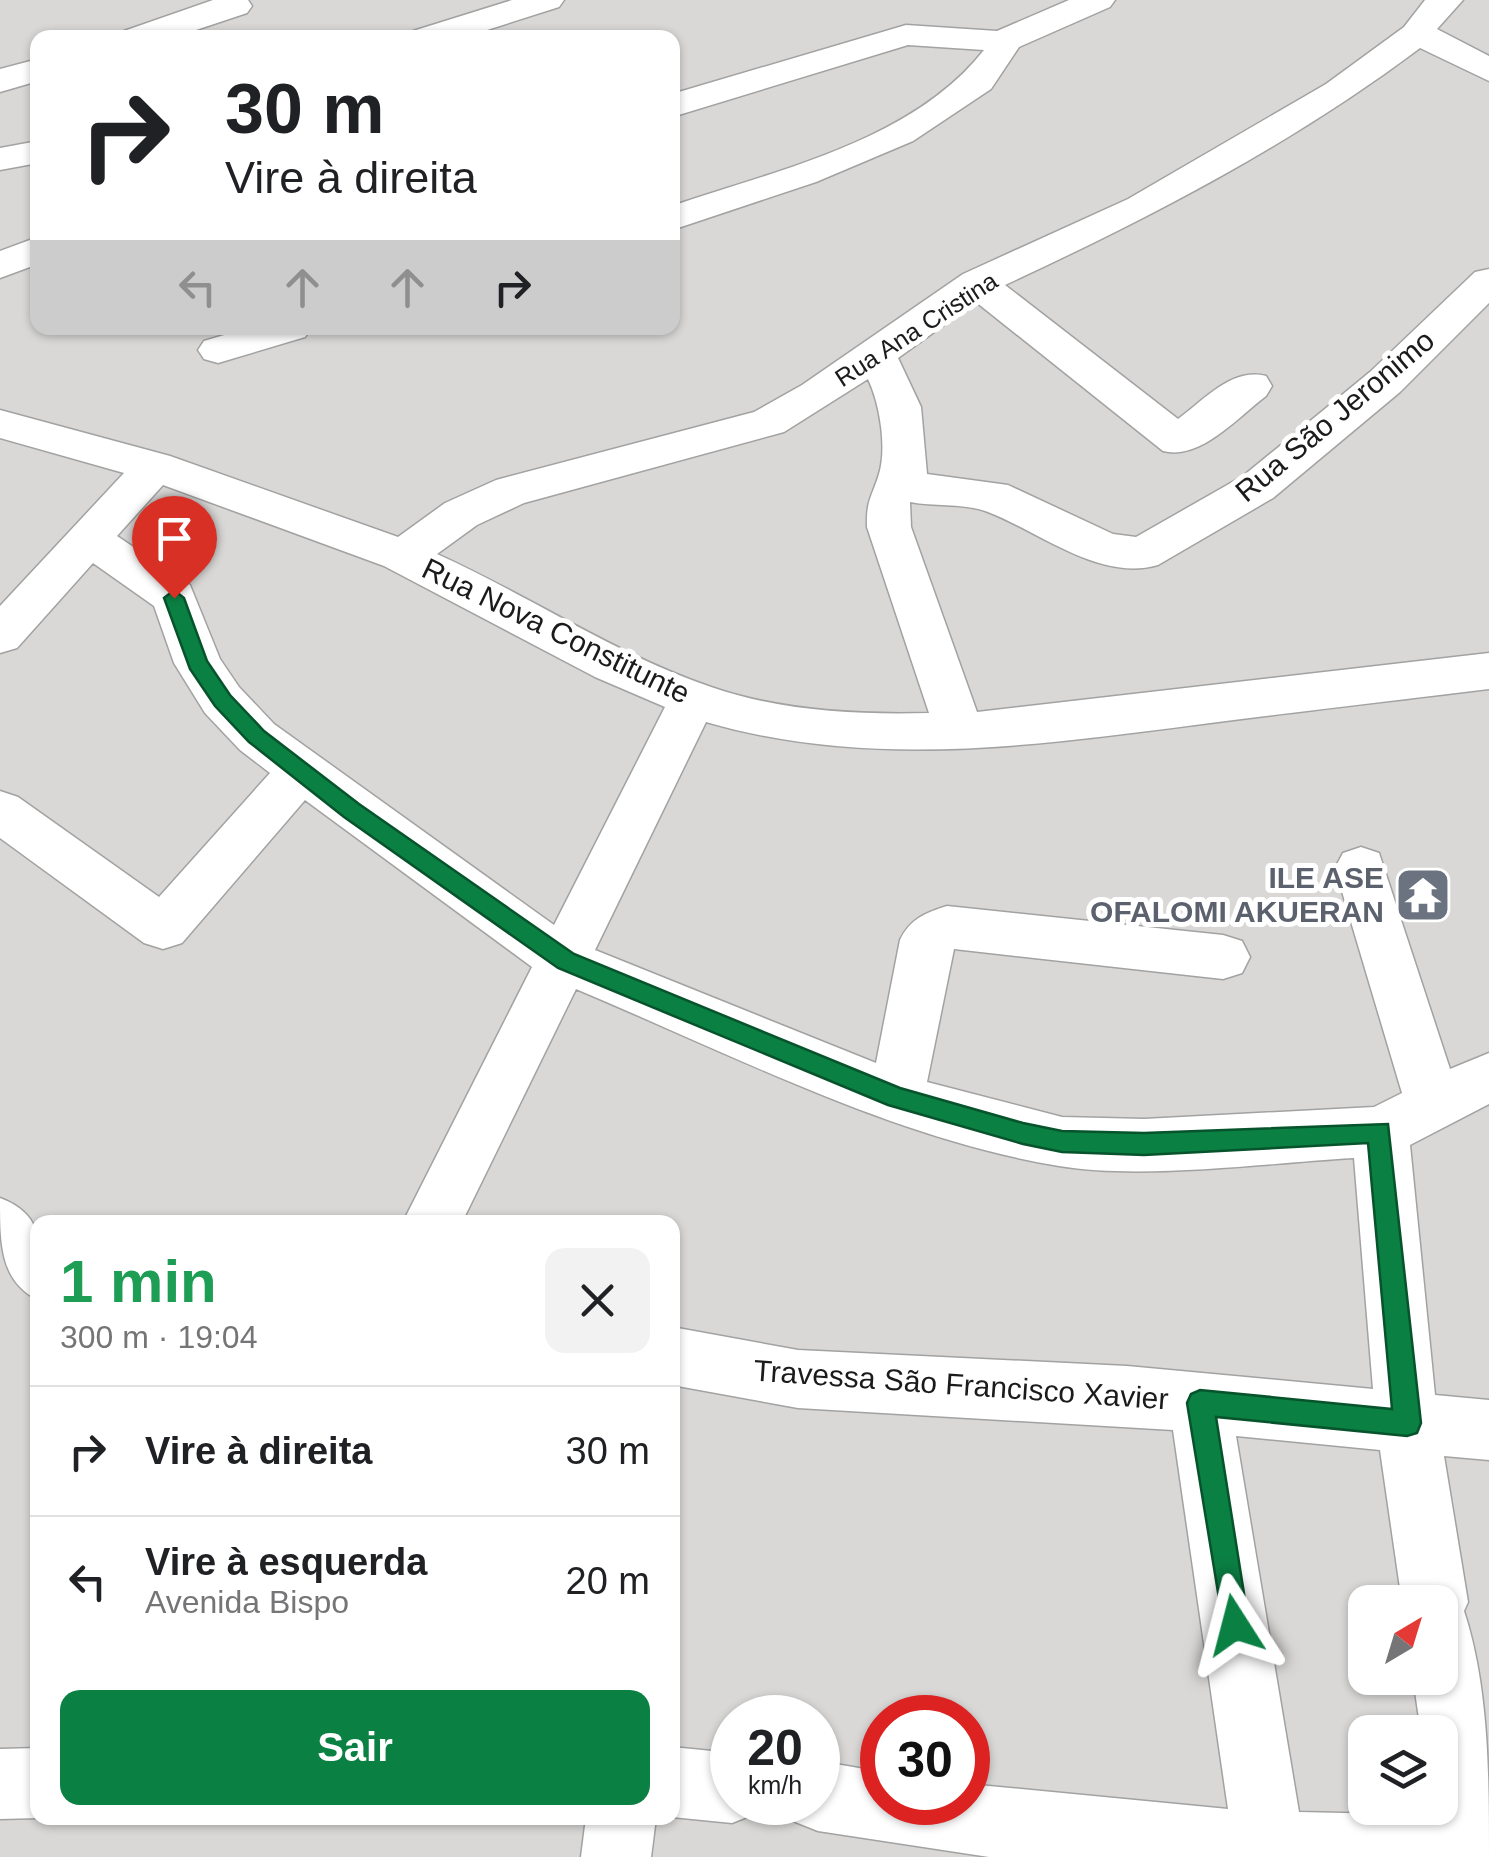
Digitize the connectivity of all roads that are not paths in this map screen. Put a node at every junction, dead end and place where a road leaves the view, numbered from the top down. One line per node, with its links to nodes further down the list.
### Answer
1 (547, 0): 7 (street)
2 (1098, 0): 8 (street)
3 (222, 6): 5 (street); 6 (street)
4 (1421, 12): 9 (street); 19 (street, Rua Ana Cristina)
5 (158, 30)
6 (249, 30)
7 (451, 30)
8 (1001, 42): 12 (street); 15 (street)
9 (1489, 70)
10 (30, 72): 11 (street)
11 (0, 81)
12 (680, 104)
13 (30, 153): 14 (street)
14 (0, 158)
15 (680, 216)
16 (30, 253): 17 (street)
17 (0, 266)
18 (1489, 280): 26 (street, Rua São Jeronimo)
19 (977, 283): 22 (street, Rua Ana Cristina); 23 (street)
20 (268, 335): 21 (street)
21 (218, 350)
22 (876, 355): 26 (street); 28 (street, Rua Ana Cristina)
23 (1251, 386)
24 (0, 424): 25 (street, Rua Nova Constitunte)
25 (155, 466): 27 (street); 28 (street, Rua Nova Constitunte)
26 (900, 475): 32 (street)
27 (89, 538): 29 (street); 33 (street)
28 (403, 556): 31 (street, Rua Nova Constitunte)
29 (0, 636)
30 (1489, 671): 32 (street, Rua Nova Constitunte)
31 (693, 700): 32 (street, Rua Nova Constitunte); 37 (street)
32 (959, 729)
33 (301, 771): 34 (street); 37 (street)
34 (0, 810)
35 (1361, 868): 40 (street)
36 (1223, 958): 39 (street)
37 (566, 961): 39 (street); 42 (street)
38 (1489, 1077): 40 (street)
39 (897, 1097): 41 (street)
40 (1433, 1103): 41 (street)
41 (1380, 1132): 47 (street)
42 (436, 1215)
43 (0, 1226): 44 (street)
44 (30, 1263)
45 (680, 1358): 46 (street, Travessa São Francisco Xavier)
46 (1200, 1403): 47 (street, Travessa São Francisco Xavier); 58 (street)
47 (1407, 1423): 48 (street, Travessa São Francisco Xavier); 49 (street)
48 (1489, 1430)
49 (1432, 1585)
50 (1451, 1695): 60 (street)
51 (30, 1782): 53 (street)
52 (680, 1783): 54 (street)
53 (0, 1784)
54 (710, 1786)
55 (840, 1805): 57 (street)
56 (621, 1825): 61 (street)
57 (912, 1835): 59 (street)
58 (1269, 1847): 59 (street); 60 (street)
59 (1144, 1848)
60 (1479, 1852)
61 (616, 1857)

